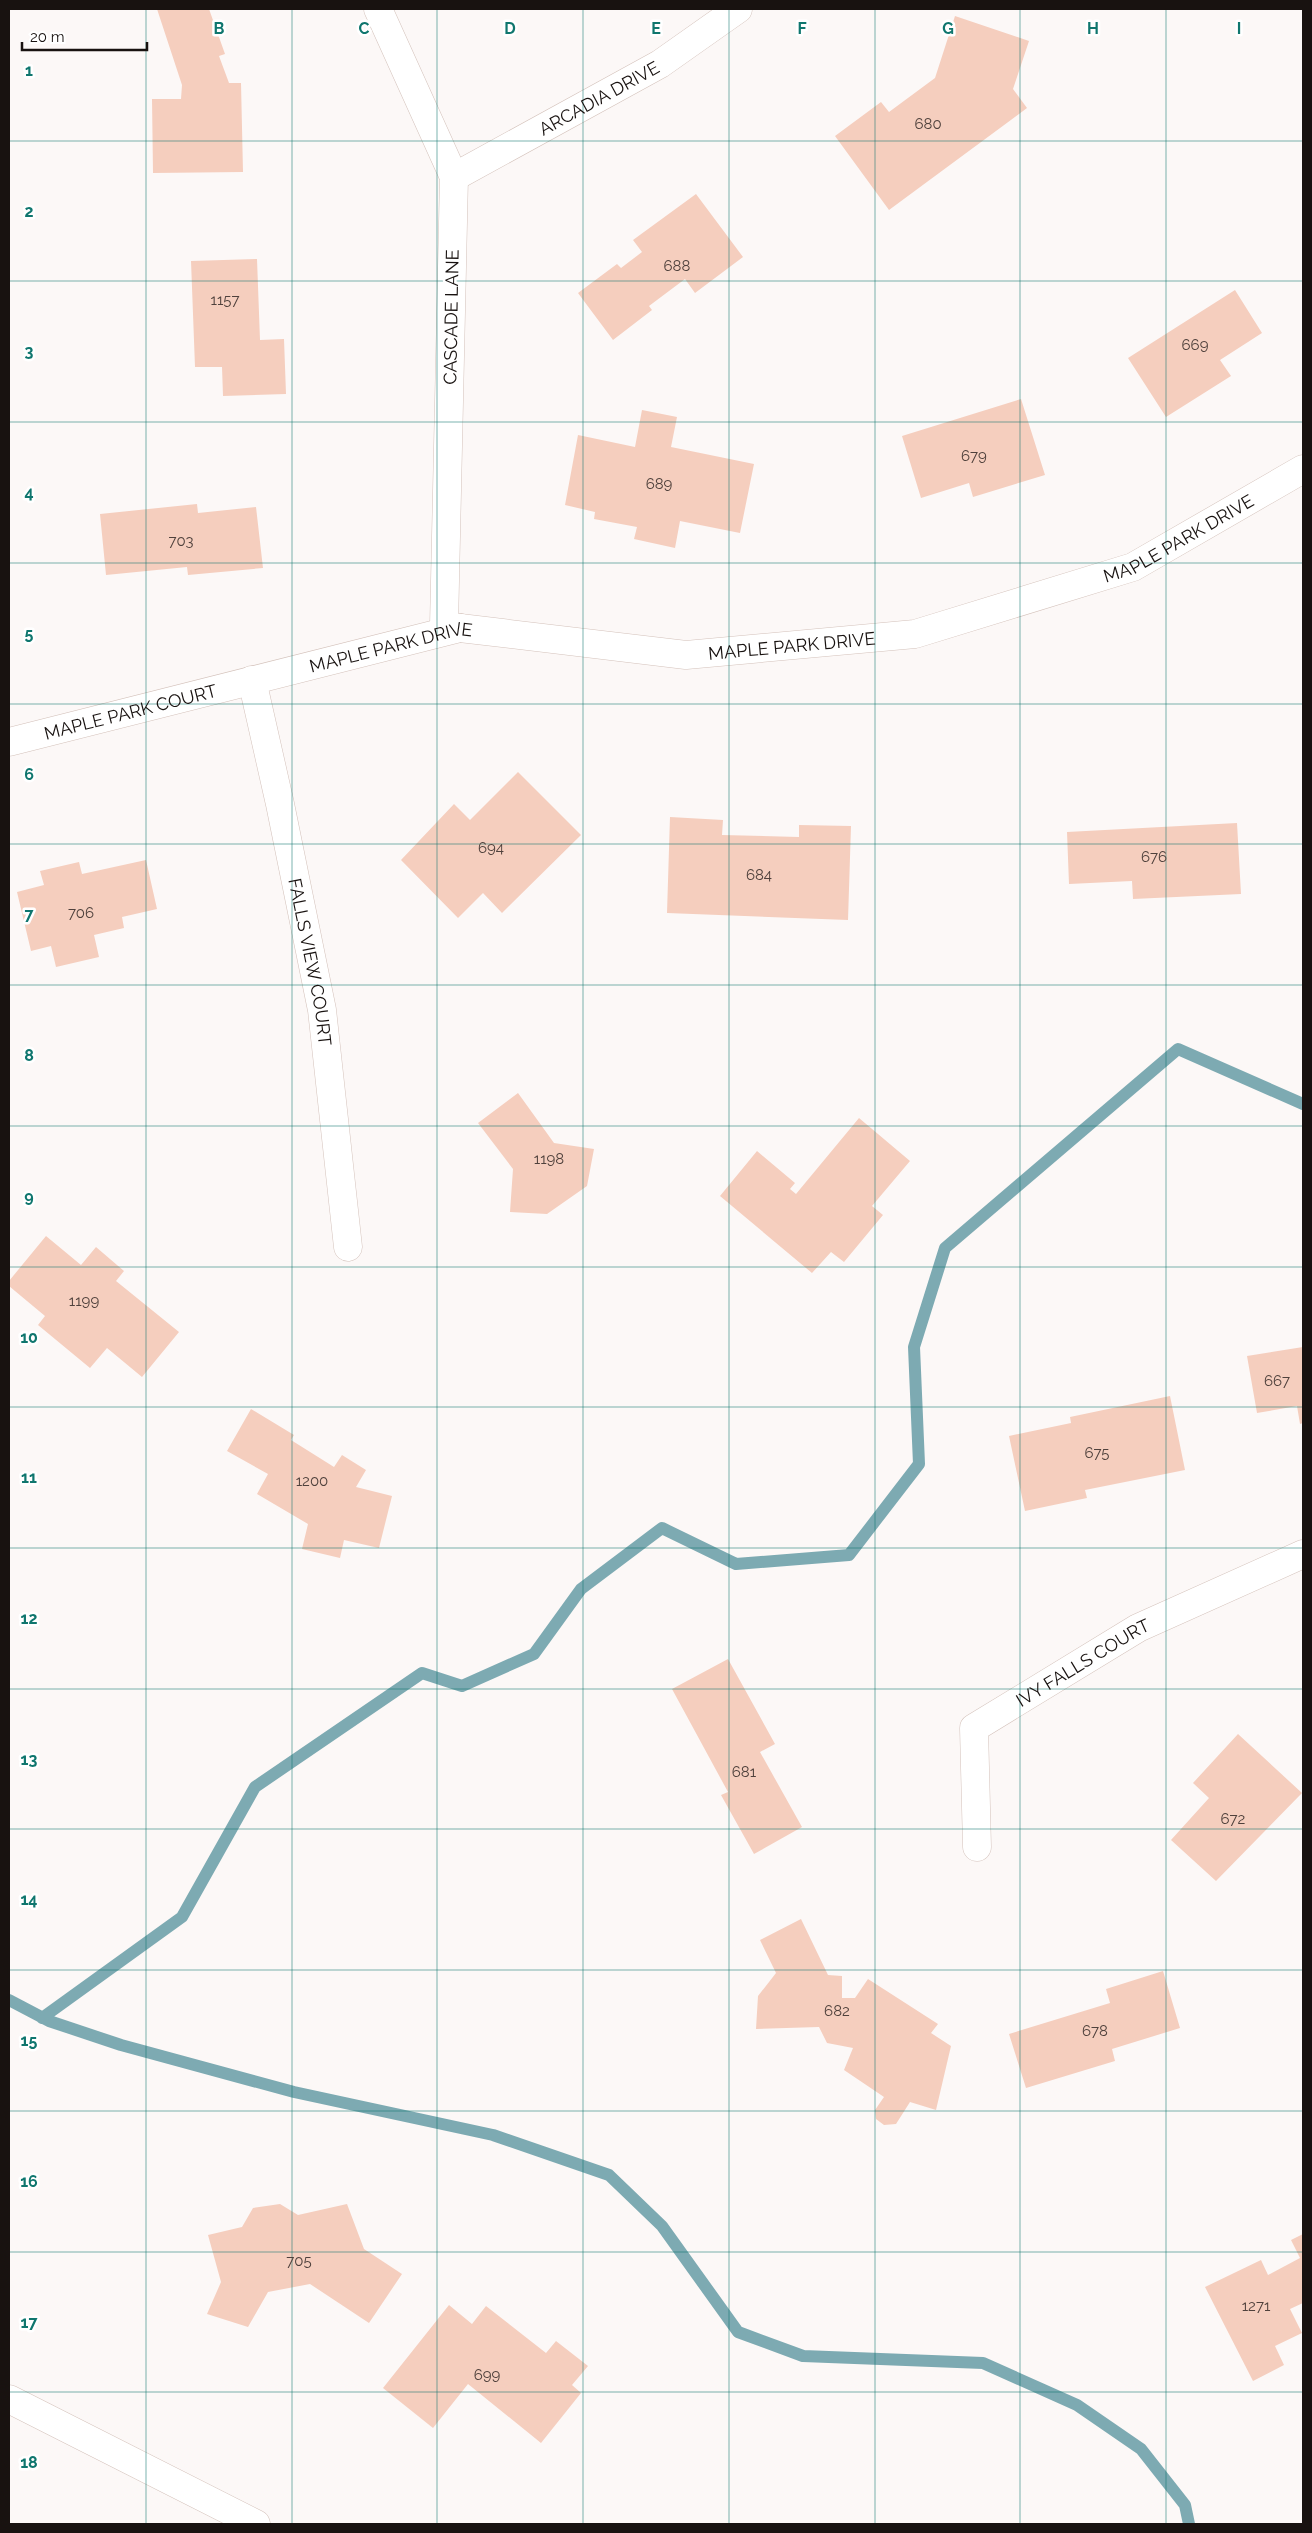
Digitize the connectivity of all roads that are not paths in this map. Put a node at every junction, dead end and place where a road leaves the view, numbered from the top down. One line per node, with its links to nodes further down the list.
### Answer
1 (378, 9): 3 (street, CASCADE LANE)
2 (738, 9): 3 (street, ARCADIA DRIVE)
3 (454, 178): 5 (street, CASCADE LANE)
4 (1303, 469): 5 (street, MAPLE PARK DRIVE)
5 (460, 628): 6 (street, MAPLE PARK DRIVE)
6 (252, 680): 7 (street, MAPLE PARK COURT); 8 (street, FALLS VIEW COURT)
7 (9, 742)
8 (348, 1247)
9 (1303, 1554): 10 (street, IVY FALLS COURT)
10 (977, 1847)
11 (9, 2399): 12 (street)
12 (256, 2524)

